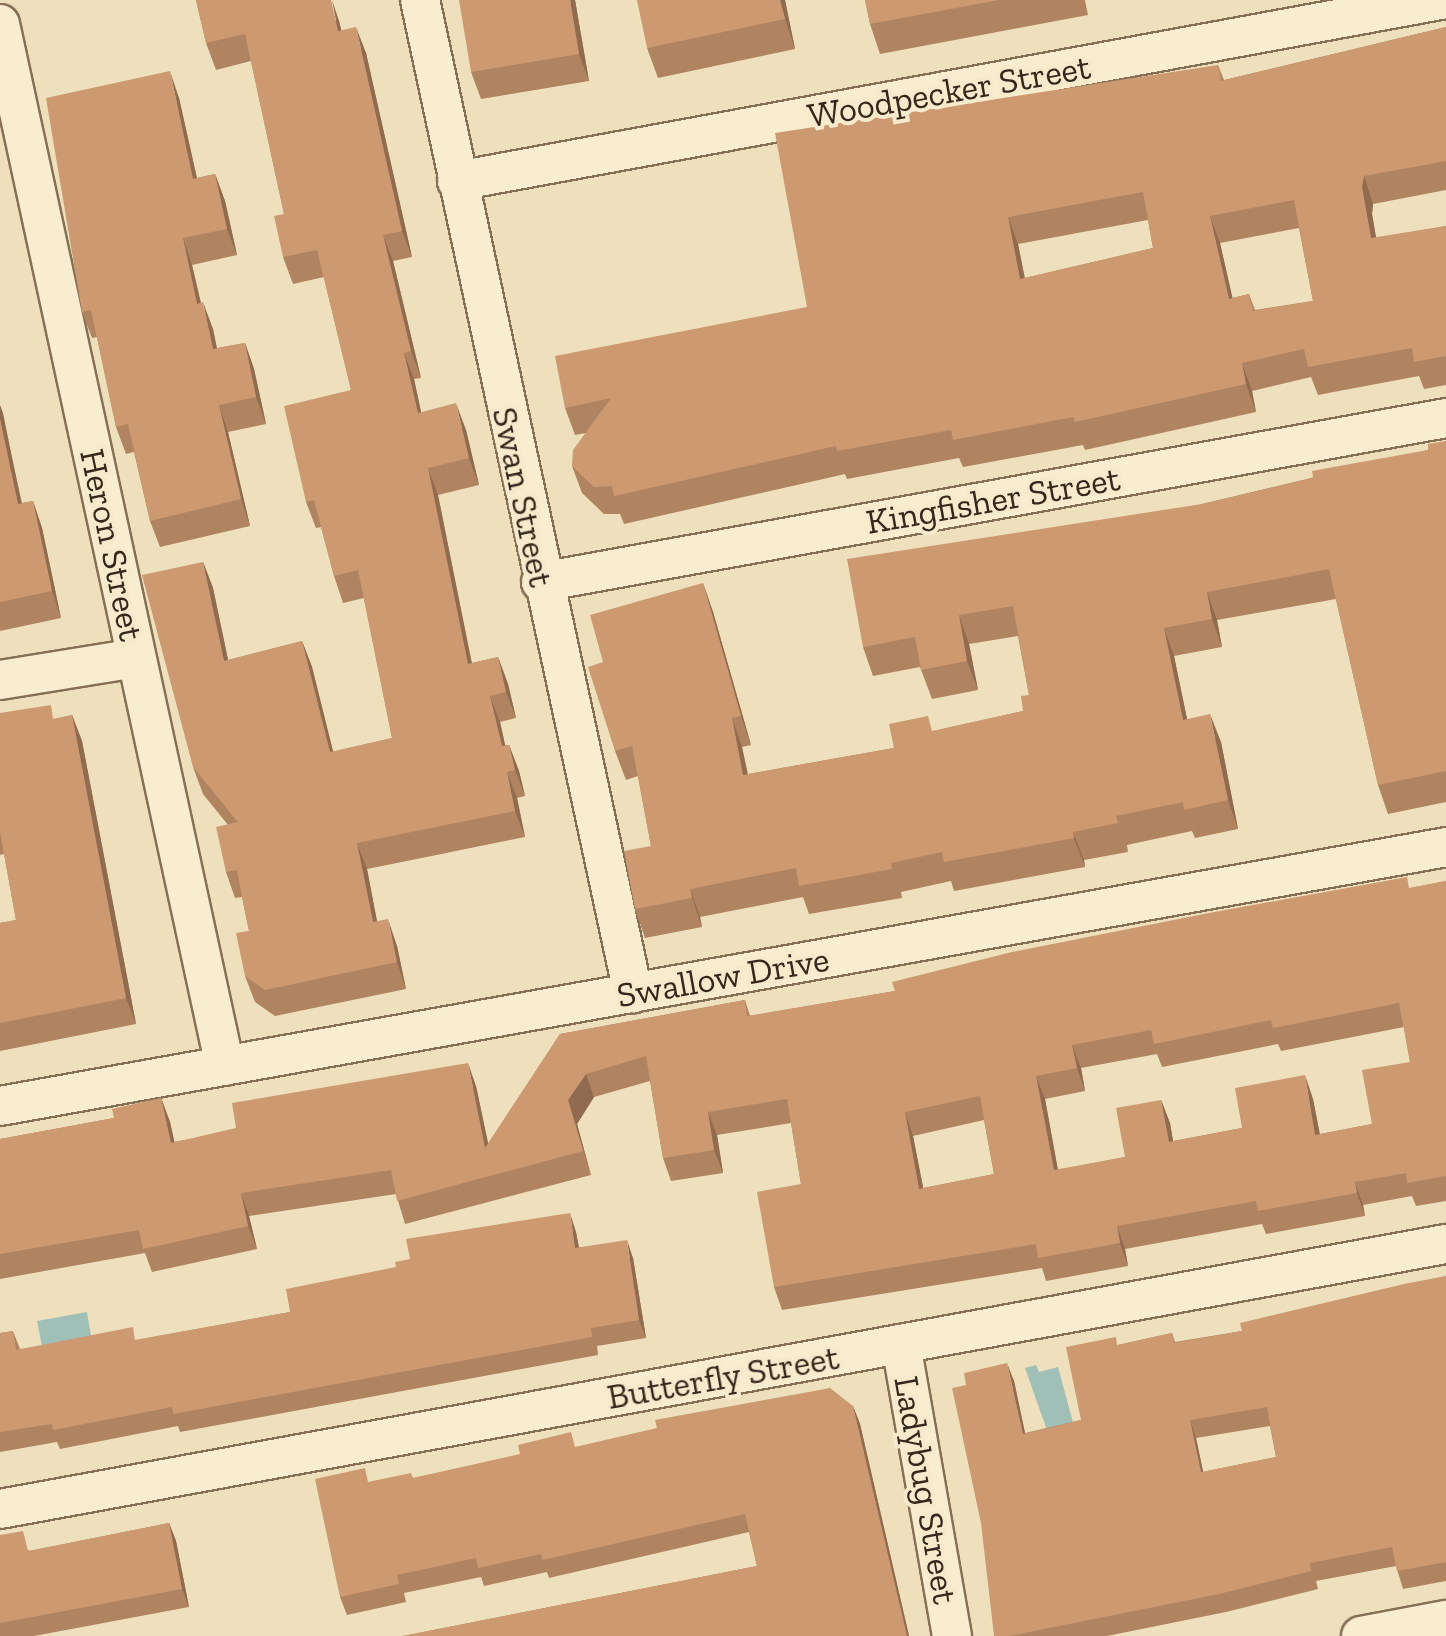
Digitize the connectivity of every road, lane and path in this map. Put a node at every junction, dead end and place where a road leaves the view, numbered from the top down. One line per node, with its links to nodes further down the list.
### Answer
1 (420, 0): 4 (street, Swan Street)
2 (1440, 0): 4 (street, Woodpecker Street)
3 (0, 24): 7 (street, Heron Street)
4 (457, 181): 6 (street, Swan Street)
5 (1446, 418): 6 (street, Kingfisher Street)
6 (541, 582): 10 (street, Swan Street)
7 (136, 658): 8 (street); 11 (street, Heron Street)
8 (0, 680)
9 (1446, 846): 10 (street, Swallow Drive)
10 (633, 993): 11 (street, Swallow Drive)
11 (226, 1066): 12 (street, Swallow Drive)
12 (0, 1106)
13 (1446, 1244): 14 (street, Butterfly Street)
14 (900, 1344): 15 (street, Butterfly Street); 17 (street, Ladybug Street)
15 (0, 1509)
16 (1446, 1620): 18 (street)
17 (952, 1636)
18 (1361, 1636)

